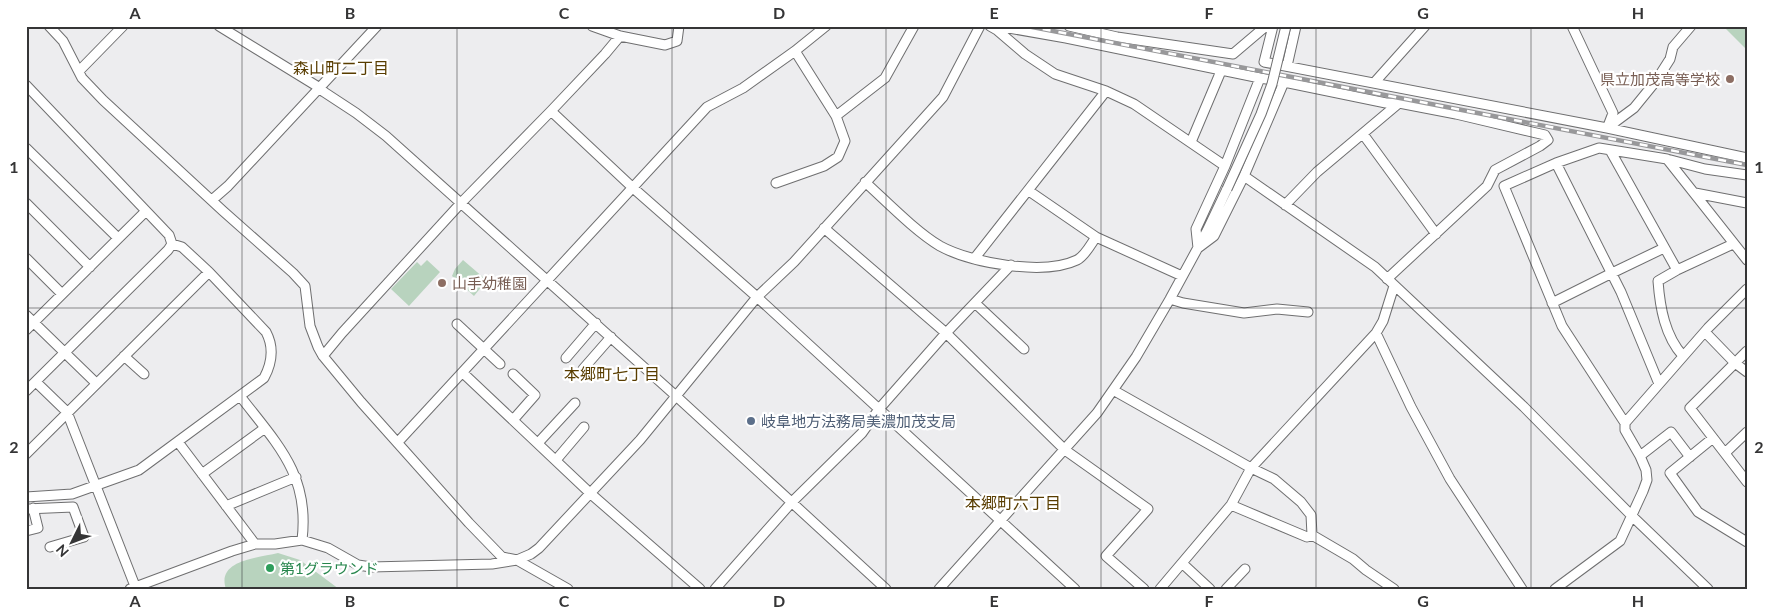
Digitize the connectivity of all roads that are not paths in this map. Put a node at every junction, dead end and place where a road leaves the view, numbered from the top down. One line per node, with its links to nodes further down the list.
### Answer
1 (49, 26): 23 (street)
2 (123, 26): 23 (street)
3 (219, 26): 29 (street)
4 (377, 26): 29 (street)
5 (592, 26): 20 (street)
6 (679, 26): 20 (street)
7 (826, 26): 21 (street)
8 (914, 26): 33 (street)
9 (980, 26): 45 (street)
10 (990, 26): 30 (street)
11 (997, 26): 24 (street)
12 (1069, 26): 13 (street)
13 (1266, 26)
14 (1273, 26): 22 (street)
15 (1286, 26): 62 (street, bridge)
16 (1296, 26): 22 (street)
17 (1425, 26): 27 (street)
18 (1572, 26): 34 (street)
19 (1691, 26): 34 (street)
20 (620, 36): 32 (street)
21 (795, 52): 33 (street); 47 (street)
22 (1287, 66): 27 (street)
23 (78, 71): 50 (street)
24 (1220, 71): 25 (street); 36 (street)
25 (1260, 78): 26 (street); 42 (street)
26 (1284, 82): 31 (street); 44 (street)
27 (1374, 83): 34 (street)
28 (26, 85): 55 (street)
29 (320, 88): 50 (street); 51 (street)
30 (1106, 91): 36 (street); 48 (street)
31 (1399, 103): 35 (street); 57 (street)
32 (551, 111): 47 (street); 51 (street)
33 (836, 116): 46 (street)
34 (1607, 128): 39 (street)
35 (1363, 134): 54 (street); 57 (street)
36 (1191, 142): 42 (street)
37 (26, 148): 59 (street)
38 (1610, 150): 40 (street); 41 (street); 63 (street)
39 (1747, 158)
40 (1667, 159): 43 (street); 49 (street)
41 (1556, 163): 71 (street); 80 (street)
42 (1226, 166): 62 (street)
43 (1747, 175)
44 (1244, 176): 54 (street); 62 (street)
45 (865, 182): 56 (street); 65 (street)
46 (776, 183)
47 (632, 187): 73 (street); 77 (street)
48 (1029, 191): 58 (street); 65 (street)
49 (1695, 193): 52 (street); 61 (street)
50 (212, 200): 96 (street)
51 (461, 203): 73 (street); 96 (street)
52 (1747, 203)
53 (26, 204): 68 (street)
54 (1285, 205): 74 (street)
55 (146, 211): 59 (street); 60 (street)
56 (824, 228): 77 (street); 88 (street)
57 (1436, 234): 74 (street)
58 (1096, 237): 67 (street); 72 (street)
59 (118, 238): 68 (street)
60 (172, 244): 70 (street); 94 (street)
61 (1733, 244): 66 (street); 69 (street)
62 (1198, 248): 72 (street)
63 (1664, 248): 69 (street); 71 (street)
64 (26, 258): 76 (street)
65 (974, 259): 67 (street)
66 (1747, 260)
67 (1012, 265): 79 (street)
68 (90, 267): 76 (street)
69 (1677, 270): 97 (street)
70 (209, 272): 95 (street); 111 (street)
71 (1612, 272): 80 (street); 108 (street)
72 (1182, 276): 78 (street)
73 (548, 280): 84 (street); 91 (street)
74 (1390, 283): 89 (street); 142 (street)
75 (1747, 290): 87 (street)
76 (62, 294): 83 (street)
77 (757, 297): 112 (street); 114 (street)
78 (1170, 299): 81 (street); 109 (street)
79 (975, 303): 88 (street); 92 (street)
80 (1552, 303): 117 (street)
81 (1308, 312)
82 (26, 315): 83 (street)
83 (34, 322): 86 (street); 94 (street)
84 (596, 323): 90 (street); 98 (street)
85 (457, 324): 91 (street)
86 (26, 330)
87 (1705, 332): 97 (street); 99 (street)
88 (946, 333): 114 (street); 125 (street)
89 (1376, 333): 131 (street); 165 (street)
90 (611, 337): 101 (street); 112 (street)
91 (485, 349): 100 (street); 103 (street)
92 (1024, 349)
93 (1747, 351): 99 (street)
94 (65, 353): 106 (street); 107 (street)
95 (124, 356): 104 (street); 107 (street)
96 (324, 356): 123 (street)
97 (1684, 356): 108 (street)
98 (566, 358)
99 (1735, 363): 102 (street); 121 (street)
100 (500, 364)
101 (583, 370)
102 (1747, 372)
103 (463, 373): 116 (street); 123 (street)
104 (144, 374)
105 (513, 374): 116 (street)
106 (36, 382): 110 (street); 115 (street)
107 (96, 383): 115 (street)
108 (1659, 384): 117 (street)
109 (1113, 390): 125 (street); 131 (street)
110 (26, 391)
111 (240, 396): 119 (street); 122 (street)
112 (676, 396): 136 (street); 138 (street)
113 (575, 403): 124 (street)
114 (879, 409): 138 (street); 143 (street)
115 (68, 412): 127 (street); 135 (street)
116 (513, 420): 124 (street)
117 (1625, 423): 128 (street)
118 (584, 427): 130 (street)
119 (264, 428): 132 (street); 133 (street)
120 (1747, 432): 126 (street)
121 (1713, 438): 126 (street); 129 (street)
122 (178, 442): 132 (street); 135 (street)
123 (398, 442): 150 (street)
124 (538, 443): 130 (street)
125 (1065, 450): 143 (street); 161 (street)
126 (1725, 453): 134 (street)
127 (26, 454)
128 (1640, 456): 129 (street); 142 (street)
129 (1690, 457): 147 (street)
130 (556, 460): 136 (street)
131 (1251, 468): 139 (street); 145 (street)
132 (202, 474): 140 (street)
133 (296, 477): 140 (street); 146 (street)
134 (1747, 482)
135 (96, 486): 137 (street); 153 (street)
136 (591, 494): 150 (street); 156 (street)
137 (26, 497)
138 (792, 502): 157 (street); 158 (street)
139 (1231, 505): 145 (street); 151 (street)
140 (226, 506): 148 (street)
141 (30, 508): 144 (street); 149 (street)
142 (1632, 516): 166 (street); 167 (street)
143 (1000, 522): 159 (street); 160 (street)
144 (26, 531)
145 (1312, 535): 154 (street)
146 (302, 540): 148 (street); 150 (street)
147 (1747, 542)
148 (255, 544): 153 (street)
149 (50, 547)
150 (517, 560): 155 (street)
151 (1183, 564): 162 (street); 163 (street)
152 (1245, 569): 164 (street)
153 (132, 587)
154 (1389, 587)
155 (568, 589)
156 (700, 589)
157 (715, 589)
158 (886, 589)
159 (939, 589)
160 (1075, 589)
161 (1144, 589)
162 (1160, 589)
163 (1210, 589)
164 (1226, 589)
165 (1522, 589)
166 (1555, 589)
167 (1708, 589)

